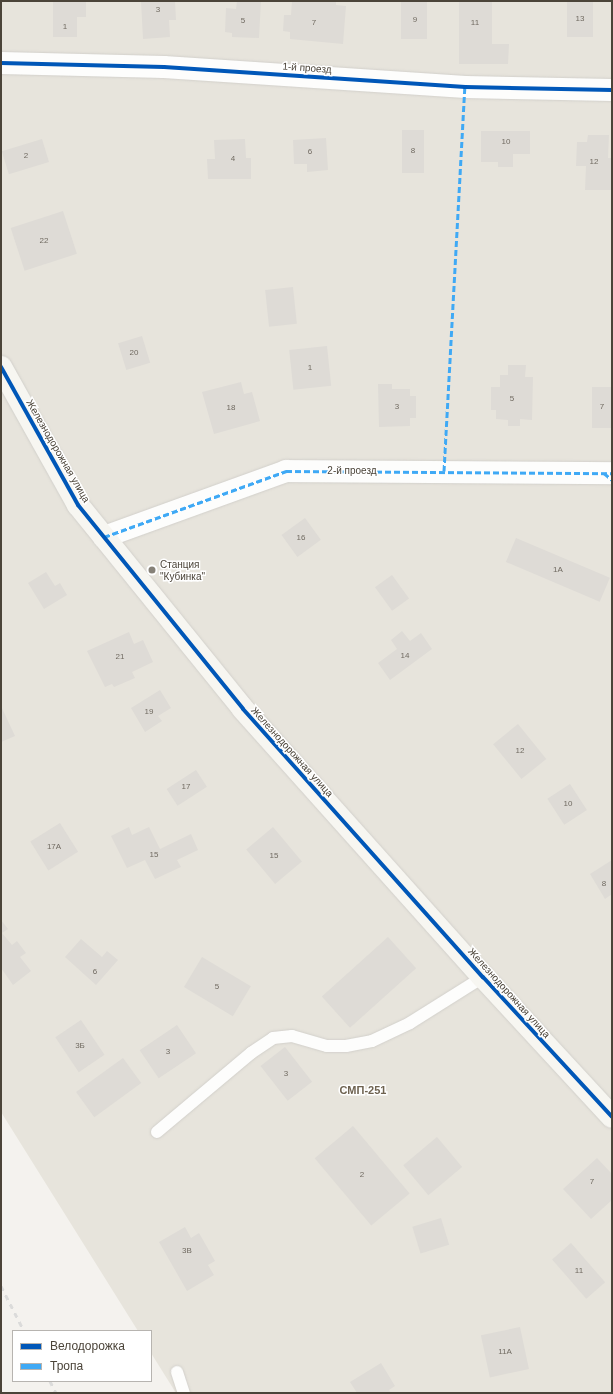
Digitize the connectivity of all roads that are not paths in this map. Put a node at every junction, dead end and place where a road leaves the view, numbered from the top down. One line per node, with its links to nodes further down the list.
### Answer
1 (1, 63): 2 (street, 1-й проезд)
2 (612, 90)
3 (1, 367): 5 (street, Железнодорожная улица)
4 (609, 475): 5 (street, 2-й проезд)
5 (104, 537): 6 (street, Железнодорожная улица)
6 (483, 977): 7 (street, Железнодорожная улица); 8 (lane)
7 (612, 1117)
8 (158, 1132)
9 (177, 1372): 10 (lane)
10 (184, 1393)

